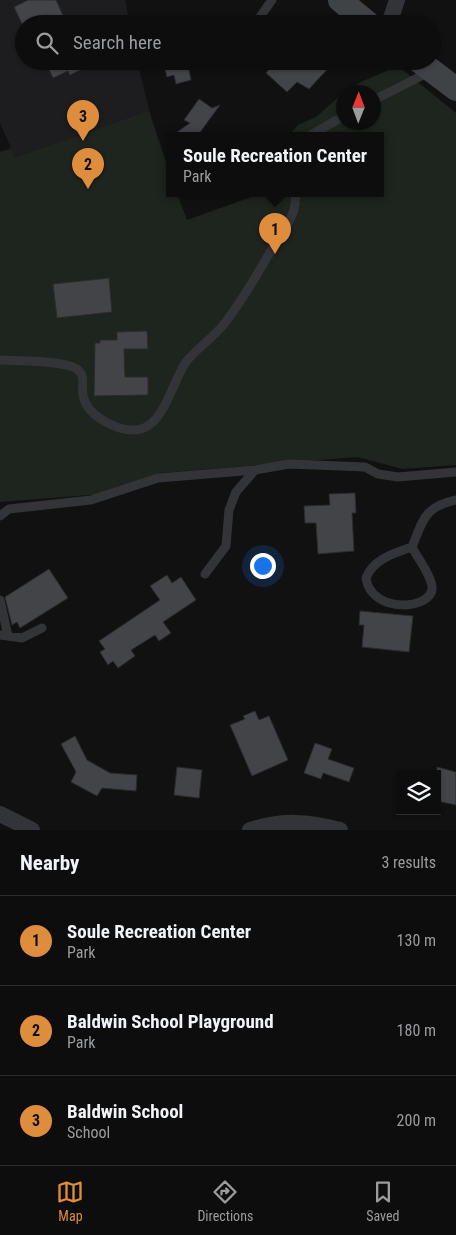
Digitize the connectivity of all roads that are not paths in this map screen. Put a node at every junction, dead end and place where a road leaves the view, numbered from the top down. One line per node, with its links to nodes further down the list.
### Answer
1 (272, 0): 4 (lane)
2 (340, 0): 5 (street)
3 (398, 0): 6 (street)
4 (261, 15)
5 (358, 15)
6 (392, 15)
7 (420, 70): 10 (lane)
8 (431, 70): 9 (street)
9 (456, 89)
10 (381, 95)
11 (336, 121): 12 (lane)
12 (316, 132)
13 (295, 197): 14 (lane)
14 (0, 360)
15 (254, 470): 16 (lane); 18 (lane); 20 (lane)
16 (456, 472)
17 (456, 500): 19 (lane)
18 (0, 516)
19 (412, 548): 19 (lane)
20 (205, 574)
21 (0, 600): 23 (lane)
22 (42, 628): 23 (lane)
23 (4, 636)
24 (0, 814): 25 (street)
25 (32, 830)
26 (250, 830): 27 (street)
27 (340, 830)

